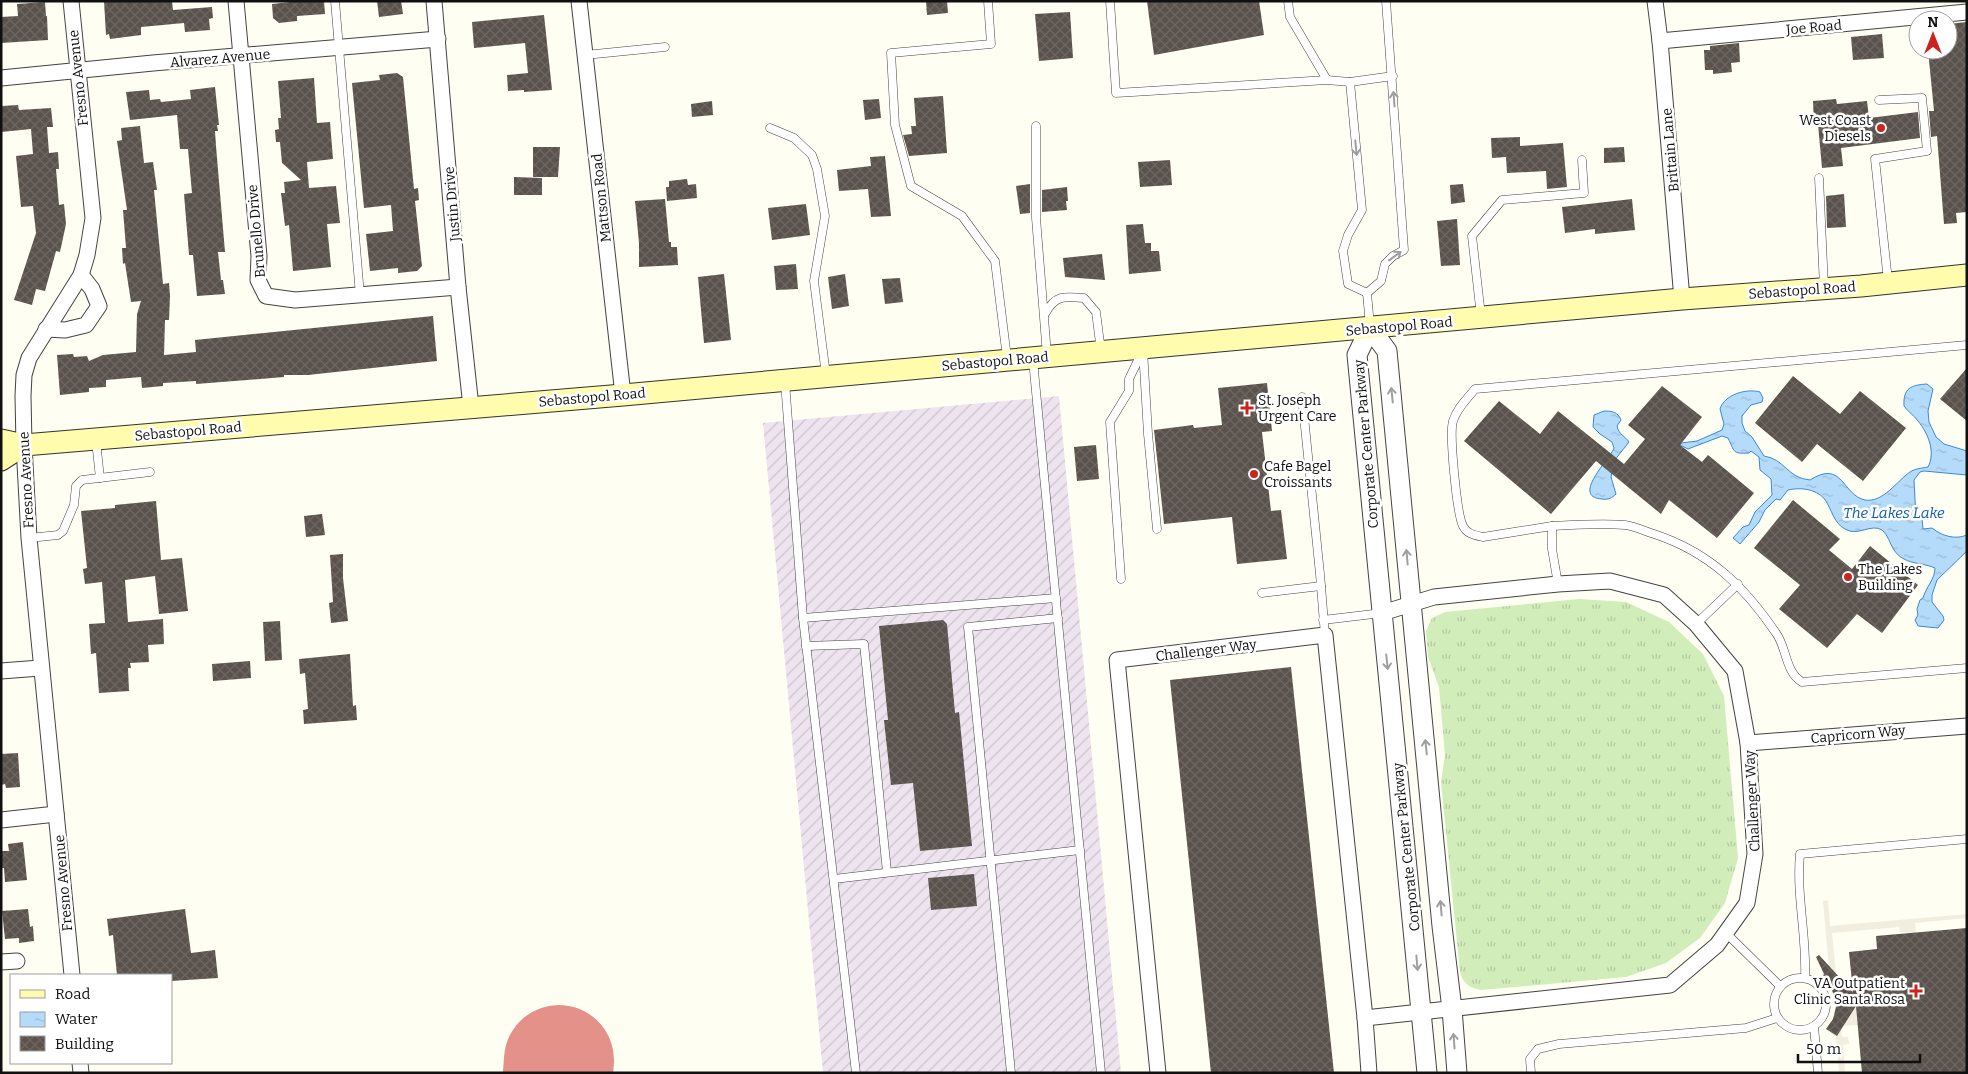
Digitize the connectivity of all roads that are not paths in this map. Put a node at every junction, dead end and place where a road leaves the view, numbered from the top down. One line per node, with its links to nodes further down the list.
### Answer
1 (71, 1): 18 (street, Fresno Avenue)
2 (236, 1): 17 (street, Brunello Drive)
3 (335, 1): 15 (lane)
4 (434, 1): 12 (street, Justin Drive)
5 (579, 1): 16 (street, Mattson Road)
6 (988, 1): 44 (lane)
7 (1110, 1): 21 (lane)
8 (1288, 1): 21 (lane)
9 (1386, 1): 19 (lane)
10 (1655, 1): 13 (street, Brittain Lane)
11 (1967, 12): 13 (street, Joe Road)
12 (438, 39): 15 (street, Alvarez Avenue); 31 (street, Justin Drive)
13 (1660, 41): 35 (street, Brittain Lane)
14 (665, 47): 16 (lane)
15 (340, 49): 17 (street, Alvarez Avenue); 34 (lane)
16 (585, 55): 47 (street, Mattson Road)
17 (240, 56): 18 (street, Alvarez Avenue); 34 (street, Brunello Drive)
18 (78, 70): 20 (street, Alvarez Avenue); 29 (street, Fresno Avenue)
19 (1393, 76): 22 (lane); 33 (lane, one-way to 19)
20 (1, 78)
21 (1327, 80): 22 (lane)
22 (1350, 82): 33 (lane, one-way to 33)
23 (1879, 100): 30 (lane)
24 (1036, 126): 36 (lane)
25 (770, 128): 45 (lane)
26 (1582, 160): 37 (lane)
27 (1819, 178): 32 (lane)
28 (1967, 275): 30 (main road, Sebastopol Road)
29 (81, 276): 39 (street, Fresno Avenue); 39 (street)
30 (1888, 283): 32 (main road, Sebastopol Road)
31 (458, 287): 34 (street, Brunello Drive); 49 (street, Justin Drive)
32 (1824, 288): 35 (main road, Sebastopol Road)
33 (1367, 293): 38 (lane)
34 (360, 295)
35 (1682, 299): 37 (main road, Sebastopol Road)
36 (1044, 314): 42 (lane); 43 (lane)
37 (1482, 318): 38 (main road, Sebastopol Road)
38 (1370, 328): 41 (main road, Sebastopol Road); 65 (street, Corporate Center Parkway, one-way to 38); 66 (street, Corporate Center Parkway)
39 (46, 329): 52 (street, Fresno Avenue)
40 (1967, 345): 56 (lane)
41 (1143, 348): 42 (main road, Sebastopol Road); 57 (lane); 59 (lane)
42 (1101, 352): 43 (main road, Sebastopol Road)
43 (1040, 357): 44 (main road, Sebastopol Road); 64 (lane)
44 (1007, 360): 45 (main road, Sebastopol Road)
45 (826, 377): 46 (main road, Sebastopol Road)
46 (785, 380): 47 (main road, Sebastopol Road); 67 (lane)
47 (623, 395): 49 (main road, Sebastopol Road)
48 (1302, 397): 62 (lane)
49 (471, 407): 50 (main road, Sebastopol Road)
50 (96, 439): 52 (main road, Sebastopol Road); 55 (lane)
51 (1, 440): 52 (main road, Sebastopol Road)
52 (24, 445): 53 (main road, Sebastopol Road); 58 (street, Fresno Avenue)
53 (1, 460)
54 (150, 472): 55 (lane)
55 (100, 478): 58 (lane)
56 (1552, 526): 60 (lane); 61 (lane)
57 (1158, 529)
58 (29, 538): 73 (street, Fresno Avenue)
59 (1121, 580)
60 (1558, 584): 65 (street, Challenger Way); 70 (street, Challenger Way)
61 (1738, 584): 70 (lane); 74 (lane)
62 (1321, 586): 63 (lane); 69 (lane)
63 (1262, 593)
64 (1056, 598): 67 (lane); 68 (lane)
65 (1411, 606): 66 (street, Challenger Way); 91 (street, Corporate Center Parkway, one-way to 65)
66 (1382, 613): 69 (lane); 92 (street, Corporate Center Parkway, one-way to 92)
67 (803, 618): 72 (lane)
68 (1058, 618): 81 (lane); 82 (lane)
69 (1323, 620): 71 (lane)
70 (1696, 624): 77 (street, Challenger Way)
71 (1325, 635): 93 (street); 99 (street, Challenger Way)
72 (806, 646): 83 (lane); 84 (lane)
73 (40, 668): 75 (street); 78 (street, Fresno Avenue)
74 (1967, 668)
75 (1, 671)
76 (1967, 726): 77 (street, Capricorn Way)
77 (1748, 743): 85 (street, Challenger Way)
78 (56, 814): 79 (street); 88 (street, Fresno Avenue)
79 (1, 820)
80 (1967, 839): 89 (lane)
81 (1080, 850): 82 (lane); 98 (lane)
82 (990, 860): 83 (lane); 97 (lane)
83 (887, 872): 84 (lane)
84 (834, 879): 96 (lane)
85 (1726, 933): 90 (lane); 91 (street, Challenger Way)
86 (17, 961): 87 (street)
87 (1, 962)
88 (72, 974)
89 (1805, 978): 90 (lane); 95 (lane)
90 (1780, 986): 94 (lane)
91 (1452, 1009): 92 (street, Challenger Way); 102 (street, Corporate Center Parkway, one-way to 91)
92 (1422, 1013): 93 (street, Challenger Way); 101 (street, Corporate Center Parkway)
93 (1365, 1018): 100 (street)
94 (1778, 1018): 95 (lane); 103 (lane)
95 (1814, 1026): 104 (lane)
96 (856, 1073)
97 (1011, 1073)
98 (1102, 1073)
99 (1158, 1073)
100 (1368, 1073)
101 (1427, 1073)
102 (1457, 1073)
103 (1531, 1073)
104 (1818, 1073)

